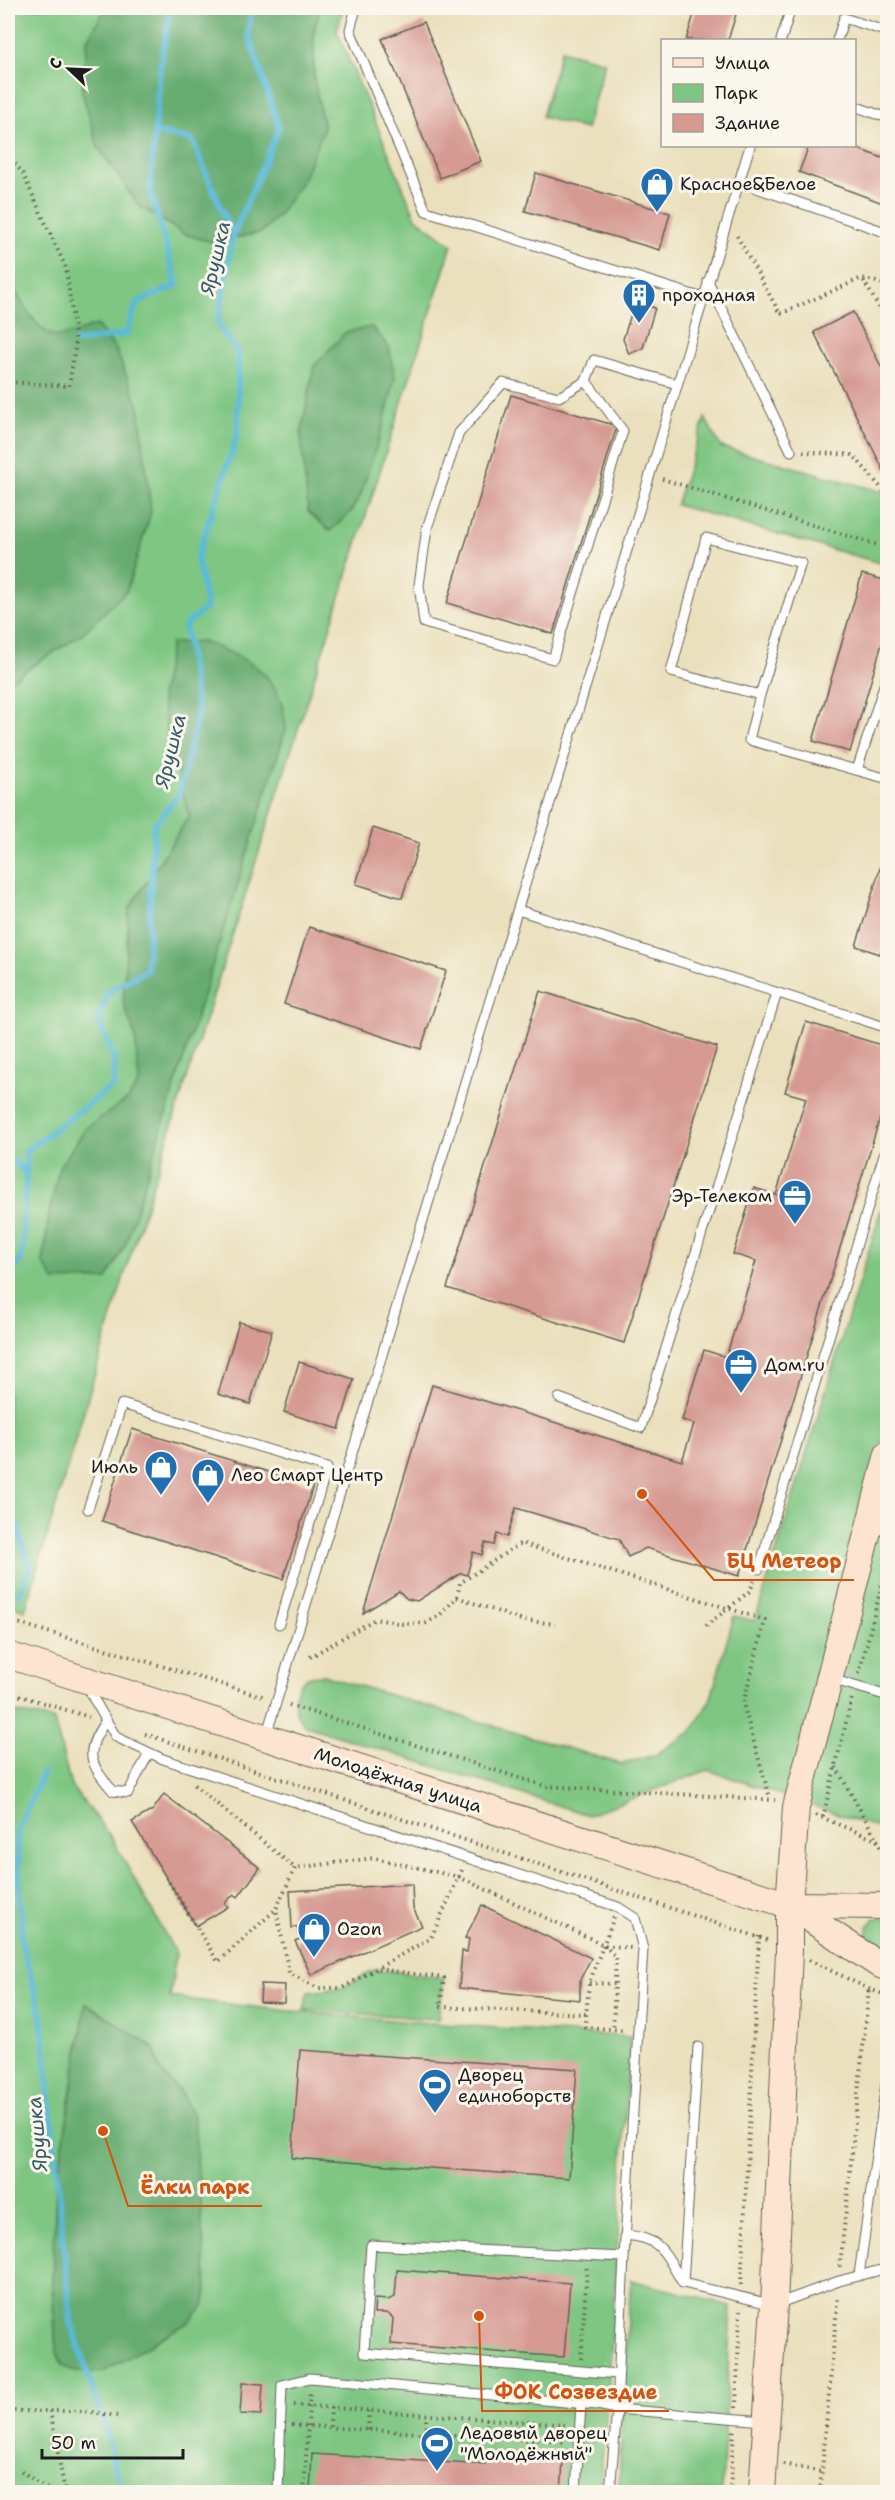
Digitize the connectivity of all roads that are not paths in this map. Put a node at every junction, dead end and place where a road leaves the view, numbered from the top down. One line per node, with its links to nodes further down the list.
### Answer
1 (357, 8): 14 (lane)
2 (791, 8): 6 (lane)
3 (847, 8): 4 (lane)
4 (844, 18): 5 (lane); 7 (lane)
5 (888, 33)
6 (781, 39)
7 (837, 39)
8 (856, 106): 9 (lane)
9 (888, 118)
10 (750, 147): 11 (lane)
11 (739, 182): 12 (lane); 13 (lane)
12 (888, 233)
13 (708, 281): 14 (lane); 17 (lane)
14 (703, 298): 16 (lane)
15 (586, 381): 15 (lane); 16 (lane)
16 (677, 384): 22 (lane)
17 (791, 452)
18 (888, 673): 20 (lane)
19 (760, 695): 19 (lane); 20 (lane)
20 (857, 770): 21 (lane)
21 (888, 779)
22 (518, 910): 23 (lane); 38 (lane)
23 (777, 993): 24 (lane); 26 (lane)
24 (888, 1028)
25 (888, 1141): 31 (lane)
26 (559, 1398)
27 (888, 1454): 30 (street)
28 (88, 1509): 32 (lane)
29 (888, 1522): 30 (lane)
30 (865, 1540): 35 (street)
31 (759, 1569)
32 (279, 1624)
33 (8, 1655): 34 (street, Молодёжная улица)
34 (82, 1678): 37 (lane); 38 (street, Молодёжная улица)
35 (829, 1678): 36 (lane); 40 (street)
36 (888, 1696)
37 (105, 1722): 39 (lane); 39 (lane)
38 (266, 1738): 40 (street, Молодёжная улица)
39 (149, 1753): 45 (lane)
40 (789, 1905): 41 (street, Молодёжная улица); 42 (street, Молодёжная улица); 50 (street)
41 (888, 1906)
42 (888, 1968)
43 (698, 2047): 49 (lane)
44 (888, 2070): 48 (lane)
45 (625, 2235): 46 (lane); 49 (lane)
46 (624, 2257): 51 (lane); 51 (lane)
47 (888, 2268): 48 (lane)
48 (859, 2275): 50 (lane)
49 (683, 2283): 50 (lane)
50 (774, 2305): 54 (street)
51 (618, 2374): 53 (lane)
52 (581, 2403): 53 (lane); 55 (lane); 56 (lane)
53 (617, 2409): 54 (lane); 57 (lane)
54 (766, 2421): 58 (street)
55 (278, 2493)
56 (576, 2493)
57 (610, 2493)
58 (762, 2493)

